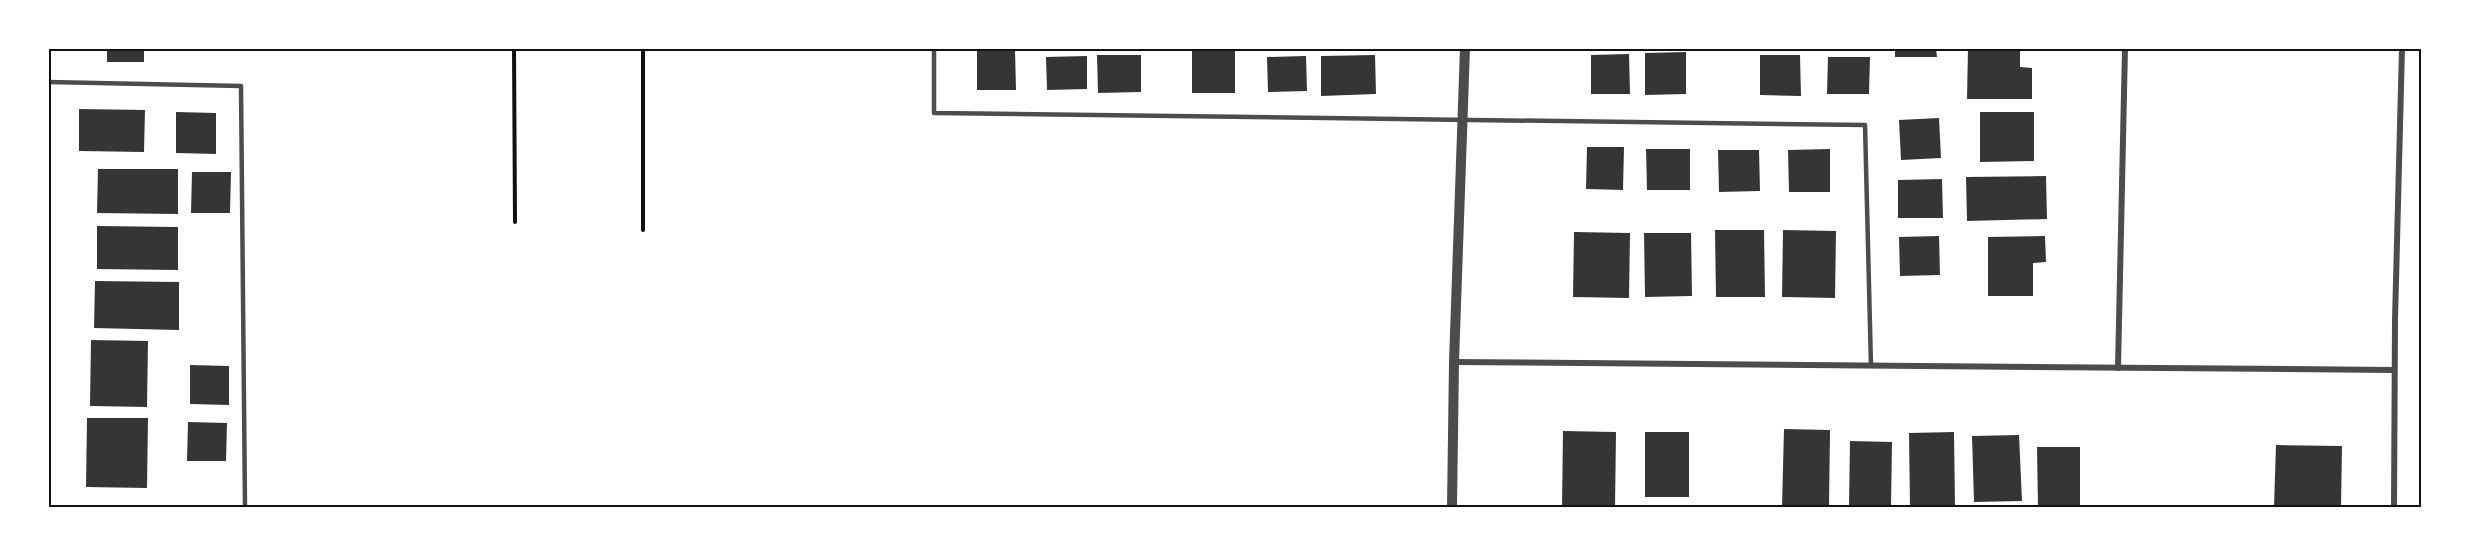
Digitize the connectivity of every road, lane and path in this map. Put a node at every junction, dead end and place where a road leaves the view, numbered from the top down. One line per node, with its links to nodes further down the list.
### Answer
1 (514, 48): 9 (path)
2 (643, 48): 10 (path)
3 (934, 48): 8 (lane)
4 (1465, 48): 8 (street)
5 (2125, 48): 13 (street)
6 (2402, 48): 14 (street)
7 (48, 82): 15 (lane)
8 (1463, 118): 11 (street); 12 (lane)
9 (515, 222)
10 (643, 230)
11 (1454, 362): 12 (street); 16 (street)
12 (1871, 366): 13 (street)
13 (2118, 368): 14 (street)
14 (2394, 370): 17 (street)
15 (245, 507)
16 (1452, 507)
17 (2394, 507)

